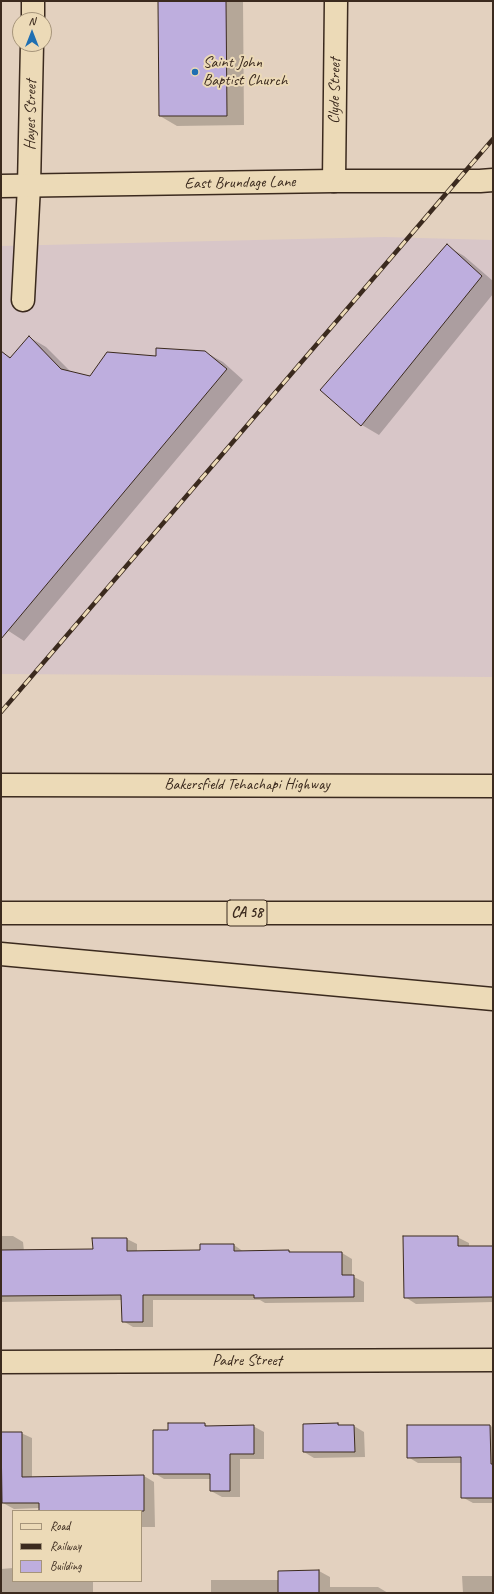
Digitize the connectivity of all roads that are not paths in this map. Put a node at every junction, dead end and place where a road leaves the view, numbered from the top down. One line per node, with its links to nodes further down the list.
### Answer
1 (33, 1): 3 (main road)
2 (336, 1): 5 (main road, Clyde Street)
3 (33, 12)
4 (32, 52): 8 (main road, Hayes Street)
5 (334, 181): 6 (main road, East Brundage Lane); 8 (main road, East Brundage Lane)
6 (489, 182)
7 (1, 186): 8 (main road, East Brundage Lane)
8 (29, 186): 9 (main road, Hayes Street)
9 (23, 300)
10 (1, 786): 11 (main road, Bakersfield Tehachapi Highway)
11 (493, 786)
12 (1, 913): 13 (main road, CA 58)
13 (493, 913)
14 (1, 954): 15 (main road)
15 (493, 999)
16 (493, 1360): 17 (main road, Padre Street)
17 (1, 1362)

